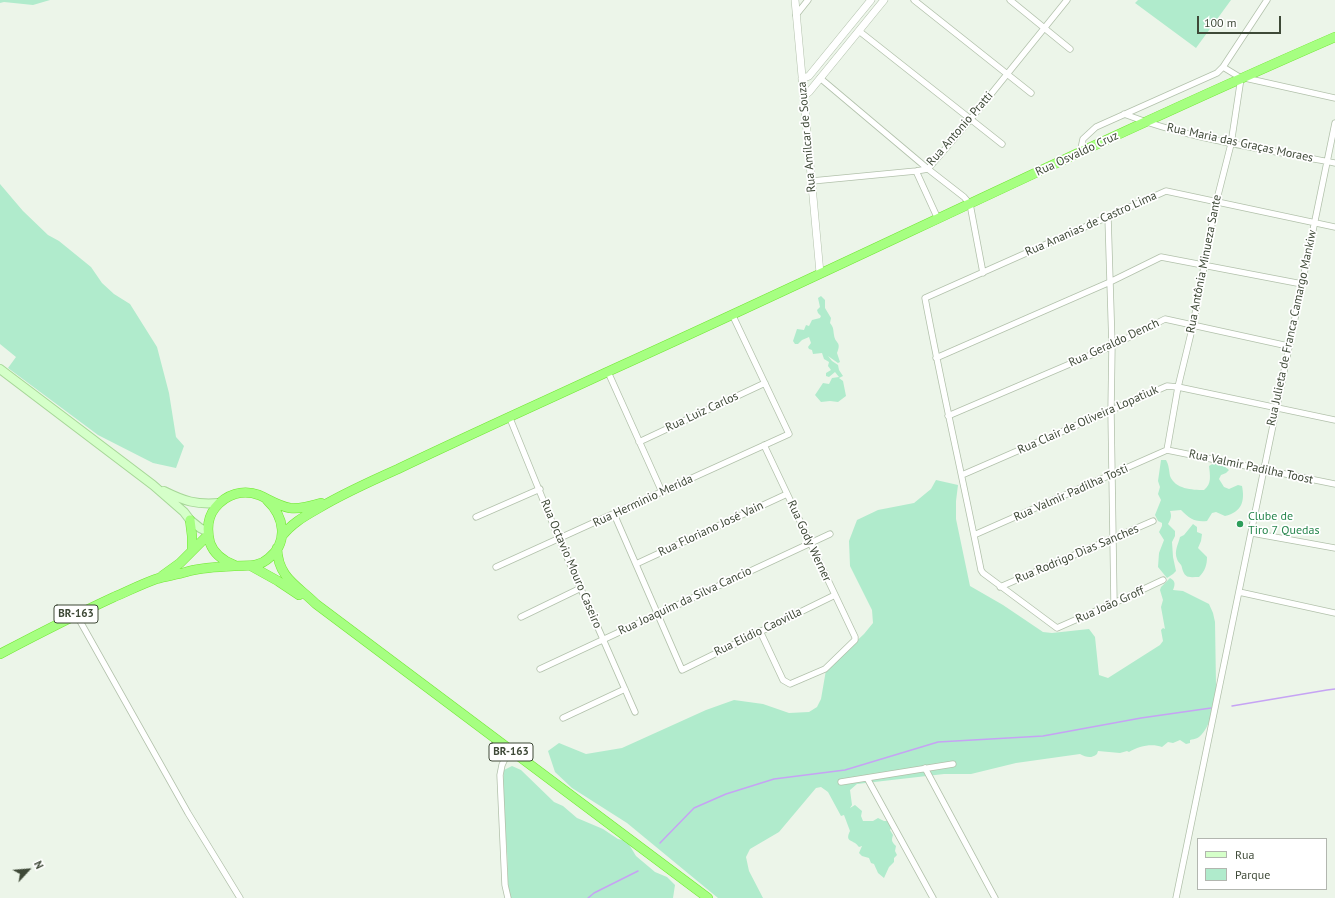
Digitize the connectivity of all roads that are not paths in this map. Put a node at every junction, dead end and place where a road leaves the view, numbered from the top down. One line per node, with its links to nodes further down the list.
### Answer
1 (795, 0): 9 (street, Rua Amílcar de Souza)
2 (808, 0): 9 (street)
3 (871, 0): 18 (street)
4 (884, 0): 11 (street)
5 (914, 0): 15 (street)
6 (1010, 0): 10 (street)
7 (1067, 0): 10 (street, Rua Antonio Pratti)
8 (1267, 0): 14 (street)
9 (796, 15): 18 (street, Rua Amílcar de Souza)
10 (1044, 28): 13 (street); 15 (street, Rua Antonio Pratti)
11 (859, 31): 16 (street); 23 (street)
12 (1335, 37): 17 (highway, Rua Osvaldo Cruz)
13 (1070, 49)
14 (1223, 67): 17 (street); 22 (street)
15 (1007, 74): 19 (street); 23 (street, Rua Antonio Pratti)
16 (820, 78): 20 (street); 31 (street)
17 (1242, 78): 21 (street); 24 (highway, Rua Osvaldo Cruz); 27 (street, Rua Antônia Minueza Sante)
18 (802, 79): 20 (street, Rua Amílcar de Souza)
19 (1030, 93)
20 (804, 96): 33 (street, Rua Amílcar de Souza)
21 (1335, 98)
22 (1124, 114): 24 (street, Rua Maria das Graças Moraes); 28 (street)
23 (970, 120): 26 (street); 31 (street, Rua Antonio Pratti)
24 (1145, 122): 27 (street, Rua Maria das Graças Moraes); 28 (highway, Rua Osvaldo Cruz)
25 (1335, 123): 29 (street, Rua Julieta de Franca Camargo Mankiw)
26 (1002, 144)
27 (1231, 144): 29 (street, Rua Maria das Graças Moraes); 34 (street, Rua Antônia Minueza Sante)
28 (1080, 153): 35 (highway, Rua Osvaldo Cruz)
29 (1326, 161): 30 (street, Rua Maria das Graças Moraes); 38 (street, Rua Julieta de Franca Camargo Mankiw)
30 (1335, 163)
31 (928, 169): 32 (street, Rua Antonio Pratti); 35 (street)
32 (916, 171): 33 (street, Rua Antonio Pratti); 37 (street)
33 (812, 181): 42 (street, Rua Amílcar de Souza)
34 (1216, 203): 36 (street, Rua Ananias de Castro Lima); 38 (street, Rua Ananias de Castro Lima); 40 (street, Rua Antônia Minueza Sante)
35 (970, 204): 37 (highway, Rua Osvaldo Cruz); 41 (street)
36 (1108, 217): 41 (street, Rua Ananias de Castro Lima); 43 (street)
37 (938, 219): 42 (highway, Rua Osvaldo Cruz)
38 (1314, 223): 39 (street, Rua Ananias de Castro Lima); 44 (street, Rua Julieta de Franca Camargo Mankiw)
39 (1335, 227)
40 (1204, 266): 43 (street); 44 (street); 46 (street, Rua Antônia Minueza Sante)
41 (983, 272): 49 (street, Rua Ananias de Castro Lima)
42 (820, 273): 45 (highway, Rua Osvaldo Cruz)
43 (1110, 282): 47 (street); 49 (street)
44 (1302, 284): 48 (street, Rua Julieta de Franca Camargo Mankiw)
45 (732, 314): 51 (highway, Rua Osvaldo Cruz); 52 (street)
46 (1193, 325): 47 (street, Rua Geraldo Dench); 48 (street, Rua Geraldo Dench); 53 (street, Rua Antônia Minueza Sante)
47 (1112, 346): 55 (street); 57 (street, Rua Geraldo Dench)
48 (1288, 346): 54 (street, Rua Julieta de Franca Camargo Mankiw)
49 (936, 358): 57 (street)
50 (0, 369): 66 (main road)
51 (608, 372): 56 (highway, Rua Osvaldo Cruz); 59 (street)
52 (765, 383): 59 (street, Rua Luiz Carlos); 60 (street, Rua Herminio Merida)
53 (1178, 387): 54 (street, Rua Clair de Oliveira Lopatiuk); 55 (street, Rua Clair de Oliveira Lopatiuk); 61 (street, Rua Antônia Minueza Sante)
54 (1276, 408): 58 (street, Rua Clair de Oliveira Lopatiuk); 62 (street, Rua Julieta de Franca Camargo Mankiw)
55 (1111, 411): 63 (street, Rua Clair de Oliveira Lopatiuk); 64 (street)
56 (509, 416): 67 (street, Rua Octavio Mouro Caseiro); 70 (highway, Rua Osvaldo Cruz)
57 (948, 416): 63 (street)
58 (1335, 420)
59 (639, 442): 68 (street)
60 (764, 445): 68 (street, Rua Herminio Merida); 69 (street, Rua Gody Werner)
61 (1167, 450): 62 (street, Rua Valmir Padilha Toost); 64 (street, Rua Valmir Padilha Tosti)
62 (1263, 468): 65 (street, Rua Valmir Padilha Toost); 77 (street, Rua Julieta de Franca Camargo Mankiw)
63 (962, 475): 80 (street)
64 (1112, 475): 80 (street, Rua Valmir Padilha Tosti); 82 (street)
65 (1335, 484)
66 (153, 485): 72 (main road); 75 (main road)
67 (540, 488): 74 (street); 83 (street, Rua Octavio Mouro Caseiro)
68 (662, 492): 73 (street, Rua Herminio Merida)
69 (787, 494): 84 (street, Rua Gody Werner); 88 (street, Rua Floriano José Vain)
70 (338, 497): 71 (highway); 81 (highway)
71 (267, 500): 72 (highway); 81 (highway, BR-163)
72 (218, 503): 78 (highway)
73 (614, 514): 83 (street, Rua Herminio Merida); 88 (street)
74 (476, 518)
75 (190, 520): 78 (main road); 87 (highway)
76 (1153, 521): 82 (street, Rua Rodrigo Dias Sanches)
77 (1252, 533): 86 (street); 96 (street, Rua Julieta de Franca Camargo Mankiw)
78 (208, 534): 87 (highway, BR-163); 89 (highway)
79 (830, 534): 84 (street, Rua Joaquim da Silva Cancio)
80 (974, 535): 94 (street)
81 (282, 536): 85 (highway, BR-163)
82 (1113, 537): 94 (street, Rua Rodrigo Dias Sanches); 98 (street)
83 (560, 539): 91 (street, Rua Herminio Merida); 95 (street, Rua Octavio Mouro Caseiro)
84 (810, 543): 97 (street, Rua Gody Werner); 101 (street, Rua Joaquim da Silva Cancio)
85 (278, 548): 90 (highway, BR-163); 99 (highway, BR-163)
86 (1335, 548)
87 (192, 551): 92 (highway, BR-163)
88 (636, 564): 101 (street)
89 (235, 566): 90 (highway, BR-163); 92 (highway, BR-163)
90 (251, 566): 99 (highway, BR-163)
91 (496, 568)
92 (156, 580): 100 (highway, BR-163)
93 (1163, 580): 98 (street, Rua João Groff)
94 (1000, 587): 98 (street, Rua João Groff)
95 (581, 588): 103 (street); 105 (street, Rua Octavio Mouro Caseiro)
96 (1239, 592): 102 (street); 121 (street, Rua Julieta de Franca Camargo Mankiw)
97 (835, 595): 104 (street, Rua Elidio Caovilla); 104 (street, Rua Gody Werner)
98 (1114, 603)
99 (316, 604): 111 (highway, BR-163)
100 (76, 614): 106 (highway, BR-163); 116 (street)
101 (658, 614): 104 (street, Rua Elidio Caovilla); 105 (street, Rua Joaquim da Silva Cancio)
102 (1335, 614)
103 (521, 617)
104 (760, 632)
105 (603, 639): 107 (street, Rua Joaquim da Silva Cancio); 108 (street, Rua Octavio Mouro Caseiro)
106 (0, 654)
107 (540, 669)
108 (625, 689): 109 (street, Rua Octavio Mouro Caseiro); 110 (street)
109 (635, 712)
110 (563, 718)
111 (509, 750): 117 (street); 118 (highway, BR-163)
112 (953, 764): 113 (street)
113 (925, 768): 114 (street); 120 (street)
114 (867, 778): 115 (street); 119 (street)
115 (841, 782)
116 (240, 898)
117 (508, 898)
118 (708, 898)
119 (933, 898)
120 (995, 898)
121 (1176, 898)

